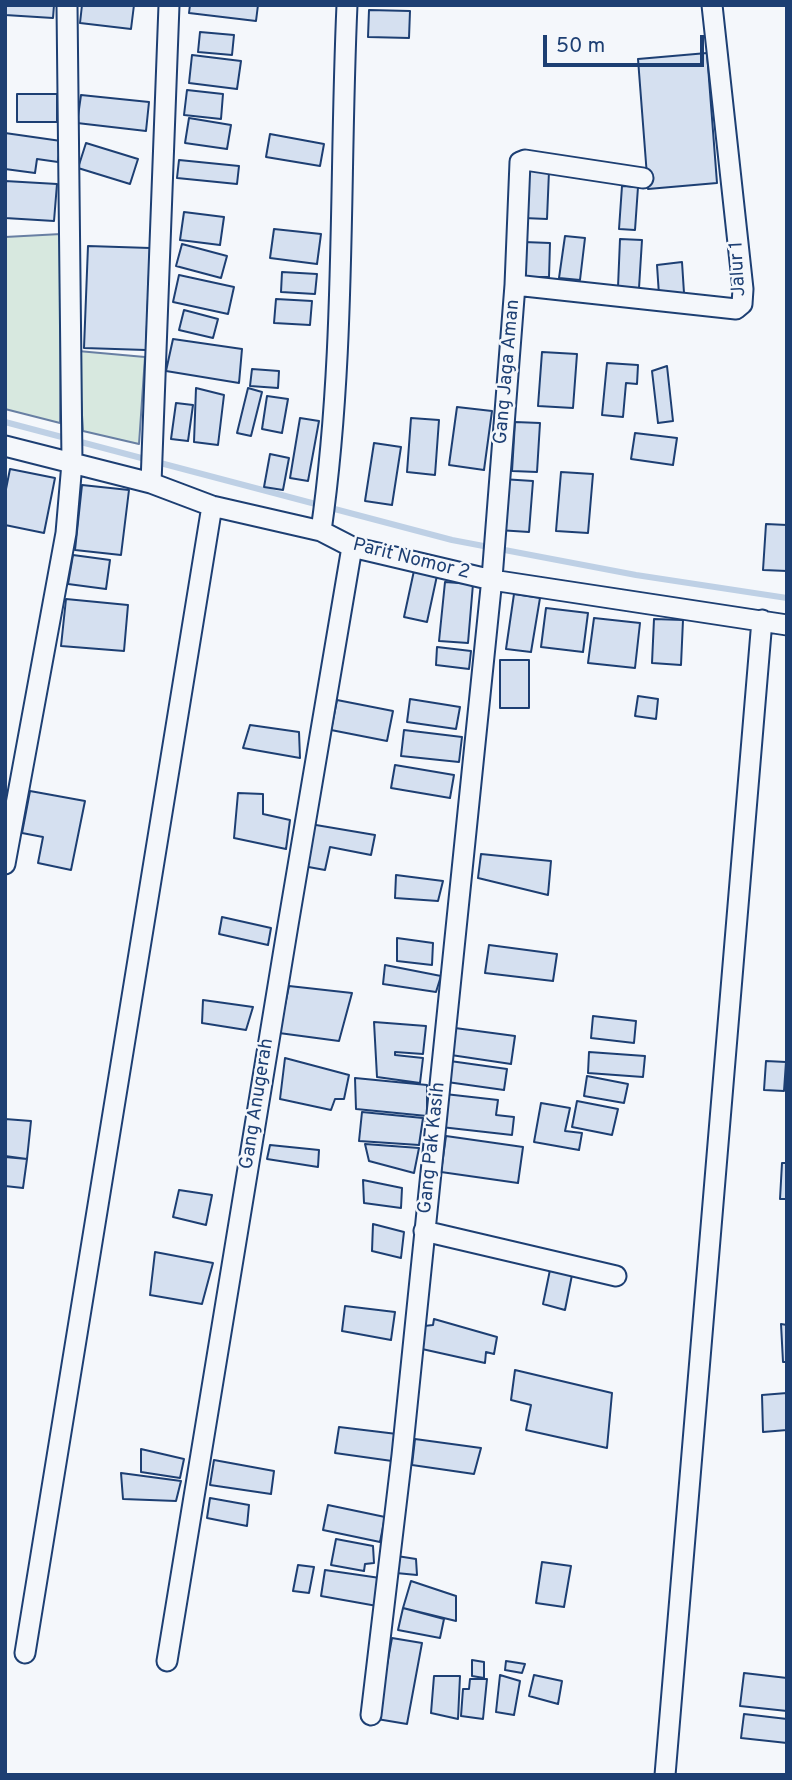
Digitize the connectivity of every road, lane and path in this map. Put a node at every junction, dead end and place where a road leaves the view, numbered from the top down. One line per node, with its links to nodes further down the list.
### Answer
1 (68, 5): 8 (street)
2 (169, 5): 9 (street)
3 (347, 5): 11 (street)
4 (712, 5): 6 (street, Jalur 1)
5 (643, 178): 6 (street, Gang Jaga Aman)
6 (515, 285): 13 (street, Gang Jaga Aman)
7 (5, 446): 8 (street, Parit Nomor 2)
8 (72, 463): 9 (street, Parit Nomor 2); 16 (street)
9 (151, 483): 10 (street, Parit Nomor 2)
10 (212, 506): 11 (street, Parit Nomor 2); 19 (street)
11 (321, 531): 12 (street, Parit Nomor 2)
12 (352, 547): 13 (street, Parit Nomor 2); 20 (street, Gang Anugerah)
13 (492, 579): 14 (street, Parit Nomor 2); 17 (street, Gang Pak Kasih)
14 (762, 620): 15 (street, Parit Nomor 2); 22 (street)
15 (787, 625)
16 (5, 863)
17 (424, 1231): 18 (street); 21 (street, Gang Pak Kasih)
18 (616, 1276)
19 (26, 1653)
20 (167, 1661)
21 (371, 1715)
22 (665, 1775)

